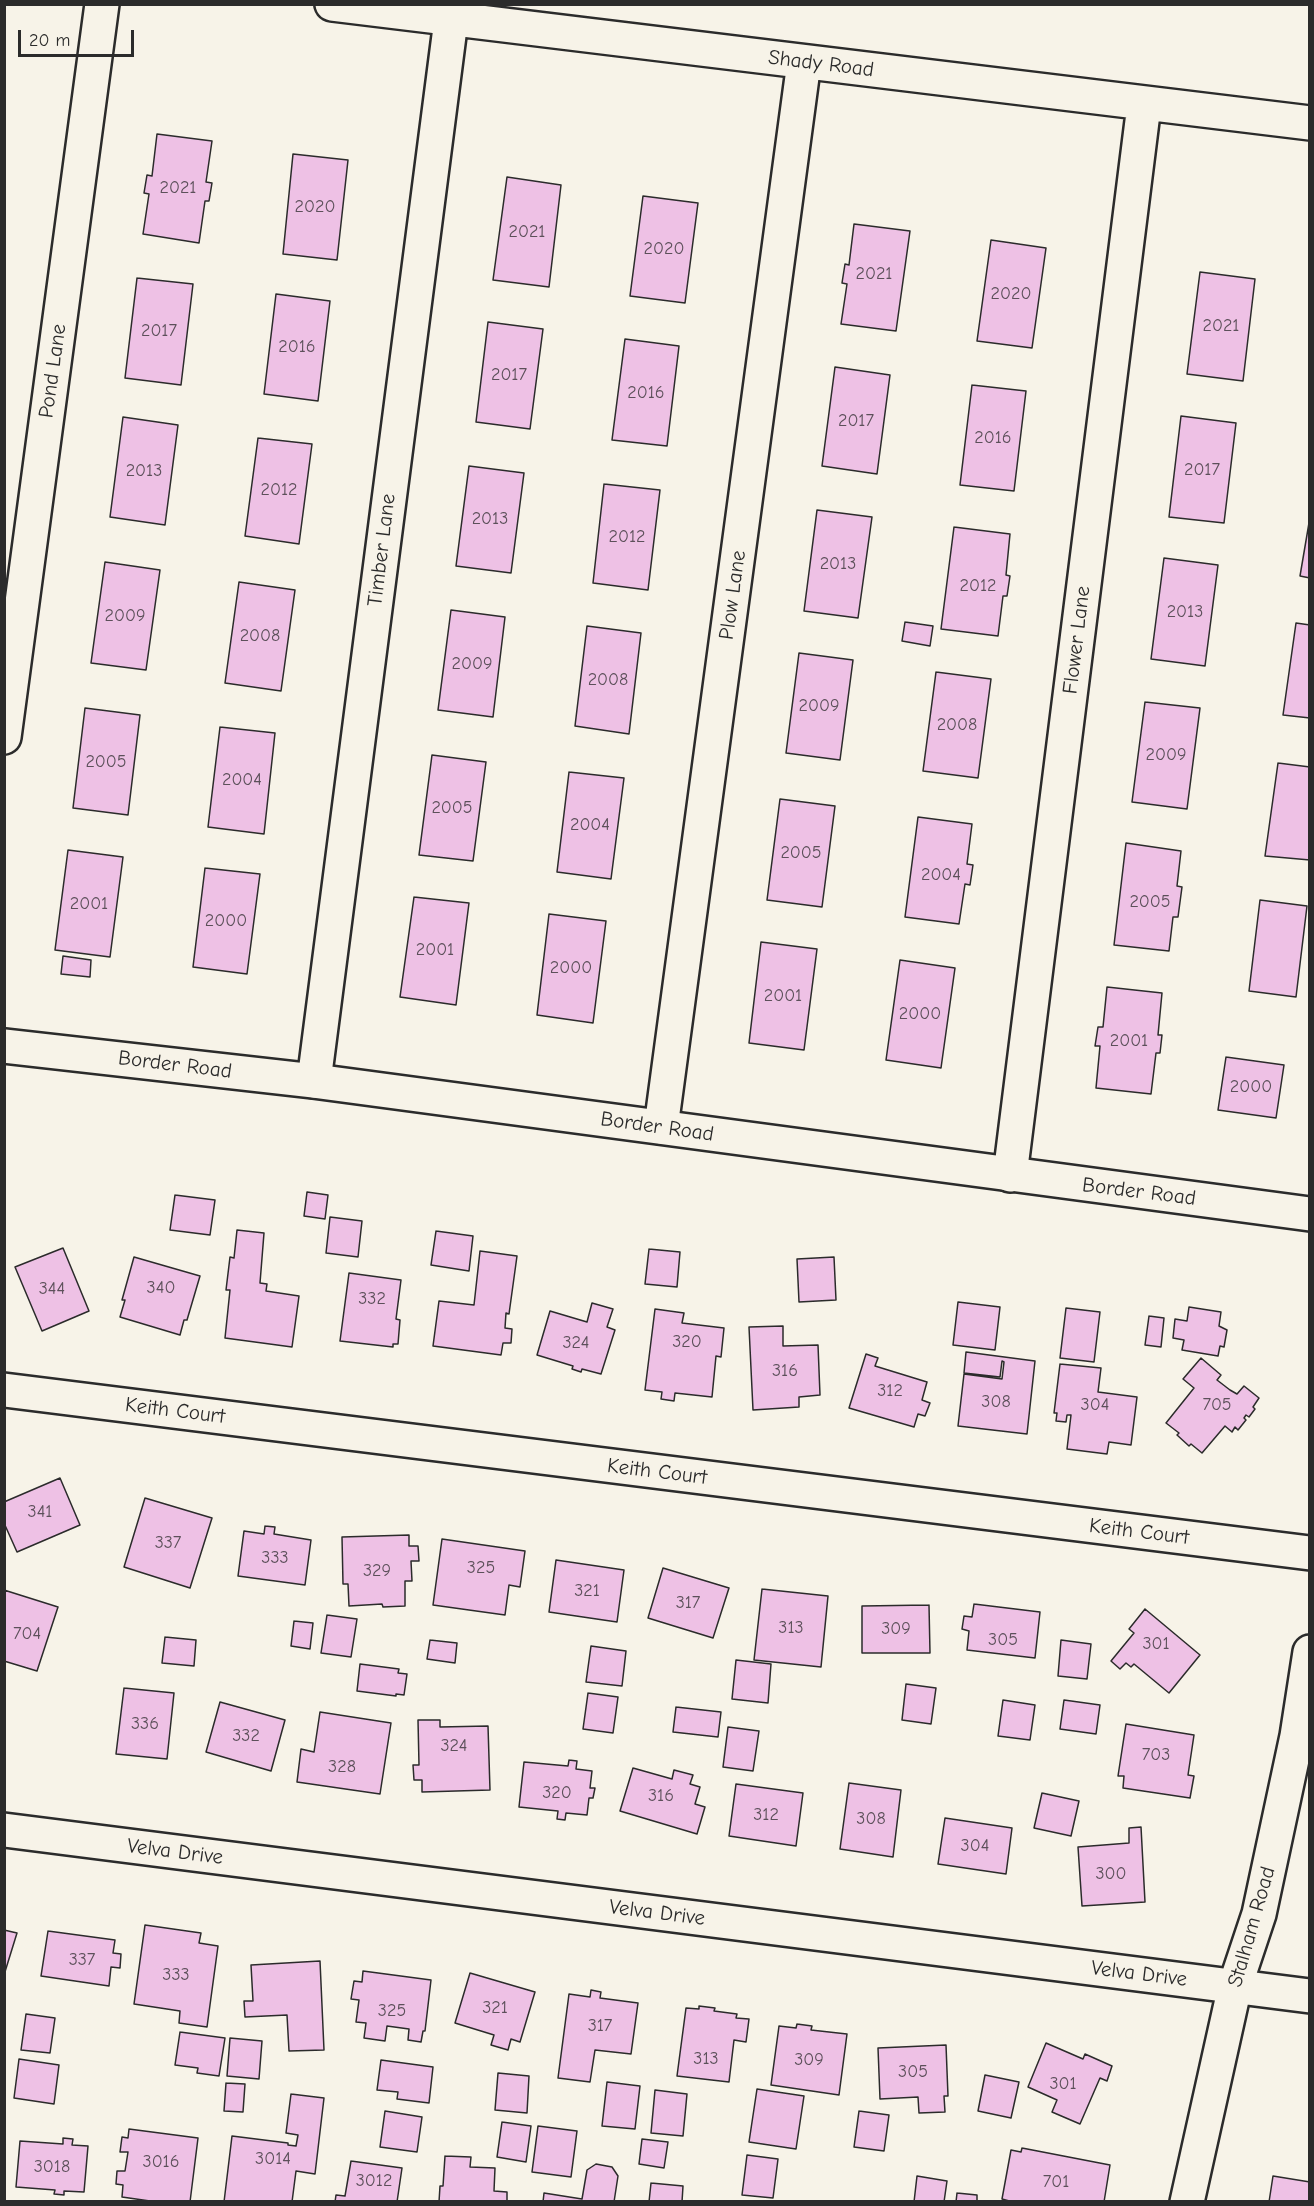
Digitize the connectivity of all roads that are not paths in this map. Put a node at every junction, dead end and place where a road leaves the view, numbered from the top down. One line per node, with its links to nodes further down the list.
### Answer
1 (102, 4): 7 (street, Pond Lane)
2 (332, 4): 3 (street, Shady Road)
3 (451, 20): 4 (street, Shady Road); 9 (street, Timber Lane)
4 (804, 62): 5 (street, Shady Road); 10 (street, Plow Lane)
5 (1143, 105): 6 (street, Shady Road); 11 (street, Flower Lane)
6 (1310, 123)
7 (4, 737)
8 (4, 1046): 9 (street, Border Road)
9 (314, 1081): 10 (street, Border Road)
10 (661, 1127): 11 (street, Border Road)
11 (1010, 1175): 12 (street, Border Road)
12 (1310, 1214)
13 (4, 1390): 14 (street, Keith Court)
14 (1310, 1554)
15 (1310, 1652): 17 (street, Stalham Road)
16 (4, 1830): 17 (street, Velva Drive)
17 (1235, 1986): 18 (street, Velva Drive); 19 (street, Stalham Road)
18 (1310, 1996)
19 (1186, 2202)

